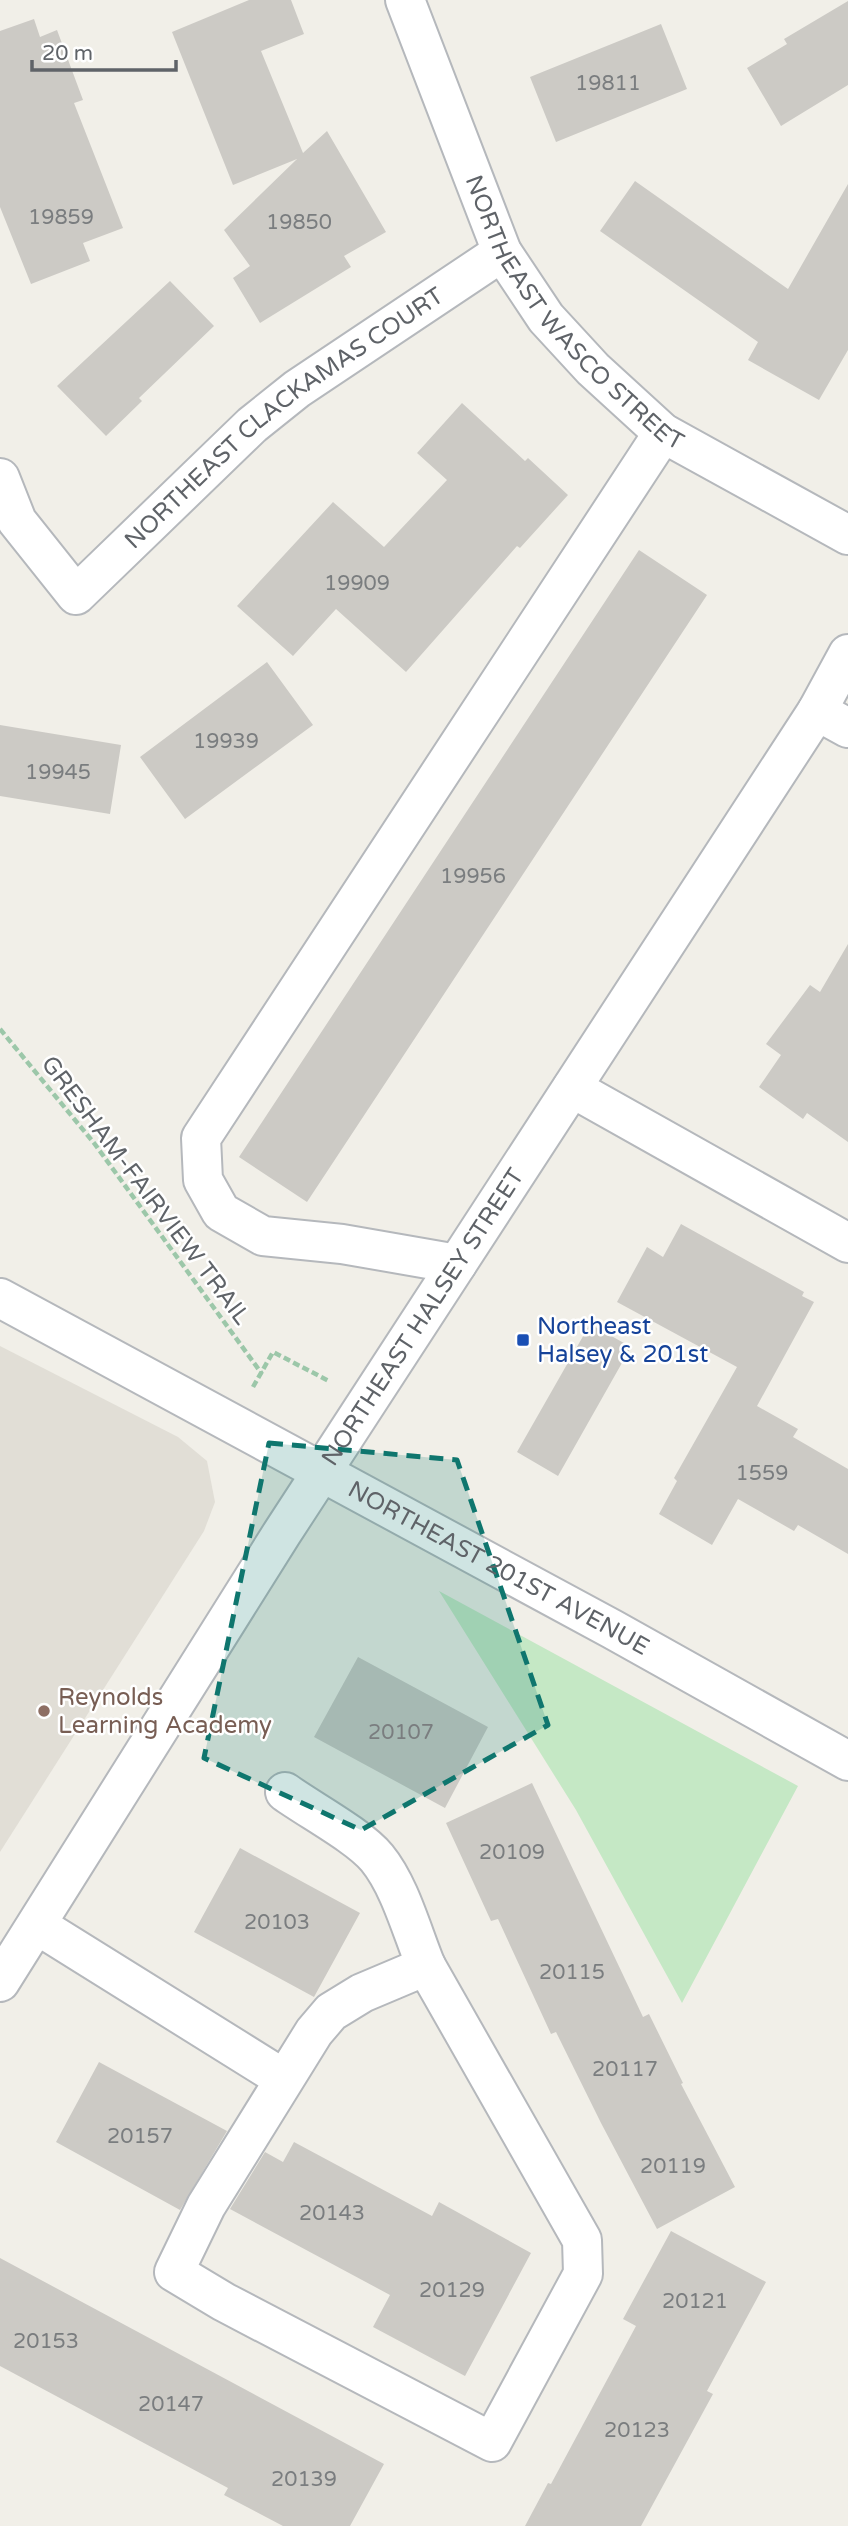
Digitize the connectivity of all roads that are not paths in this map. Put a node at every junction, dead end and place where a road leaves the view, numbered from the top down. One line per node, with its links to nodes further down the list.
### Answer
1 (418, 4): 2 (street, NORTHEAST WASCO STREET)
2 (502, 252): 3 (street, NORTHEAST WASCO STREET); 4 (street, NORTHEAST CLACKAMAS COURT)
3 (663, 433): 5 (street, NORTHEAST WASCO STREET); 10 (street)
4 (0, 478)
5 (848, 535)
6 (848, 654): 7 (street, NORTHEAST HALSEY STREET)
7 (832, 720): 8 (street, NORTHEAST HALSEY STREET)
8 (572, 1088): 9 (street); 10 (street, NORTHEAST HALSEY STREET)
9 (848, 1243)
10 (457, 1265): 12 (street, NORTHEAST HALSEY STREET)
11 (0, 1298): 12 (street, NORTHEAST 201ST AVENUE)
12 (322, 1472): 13 (street, NORTHEAST 201ST AVENUE); 15 (street, NORTHEAST HALSEY STREET)
13 (848, 1761)
14 (285, 1792): 16 (street)
15 (37, 1925): 17 (street, NORTHEAST HALSEY STREET); 18 (street)
16 (426, 1966): 18 (street); 18 (street)
17 (0, 1982)
18 (284, 2079)

